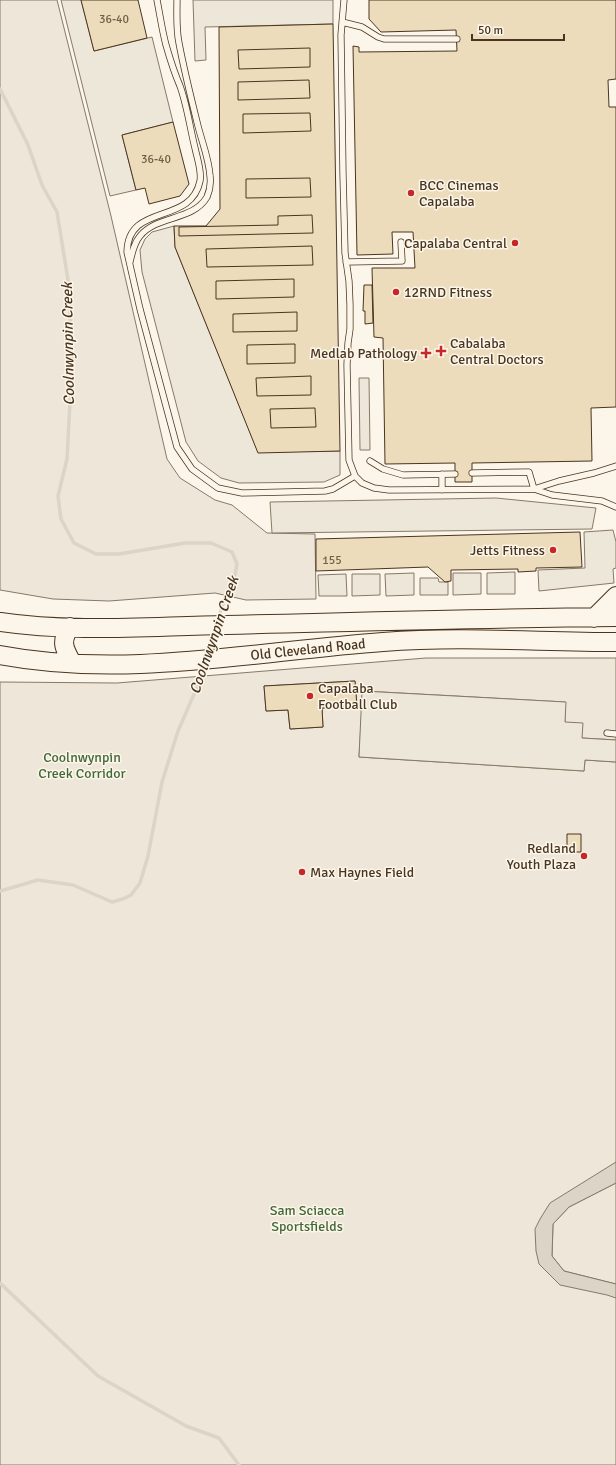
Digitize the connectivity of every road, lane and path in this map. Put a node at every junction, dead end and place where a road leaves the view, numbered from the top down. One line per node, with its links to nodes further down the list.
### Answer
1 (157, 0): 7 (lane)
2 (177, 0): 7 (lane)
3 (344, 0): 4 (lane)
4 (342, 22): 5 (lane); 8 (lane)
5 (456, 39)
6 (401, 242): 8 (lane)
7 (130, 262): 14 (lane)
8 (346, 262): 14 (lane)
9 (370, 461): 12 (lane)
10 (616, 466): 15 (lane)
11 (472, 473): 15 (lane)
12 (442, 474): 13 (lane); 16 (lane)
13 (455, 474)
14 (354, 476): 16 (lane)
15 (534, 489): 16 (lane); 17 (lane)
16 (442, 490)
17 (616, 507)
18 (616, 596): 20 (main road)
19 (616, 617): 20 (main road, Old Cleveland Road)
20 (594, 618): 22 (main road, Old Cleveland Road)
21 (0, 622): 22 (main road, Old Cleveland Road)
22 (70, 627): 27 (main road)
23 (616, 642): 27 (main road, Old Cleveland Road)
24 (0, 655): 25 (main road, Old Cleveland Road)
25 (32, 660): 26 (main road); 27 (main road, Old Cleveland Road)
26 (0, 663)
27 (72, 663)
28 (608, 733): 29 (lane)
29 (616, 734)

